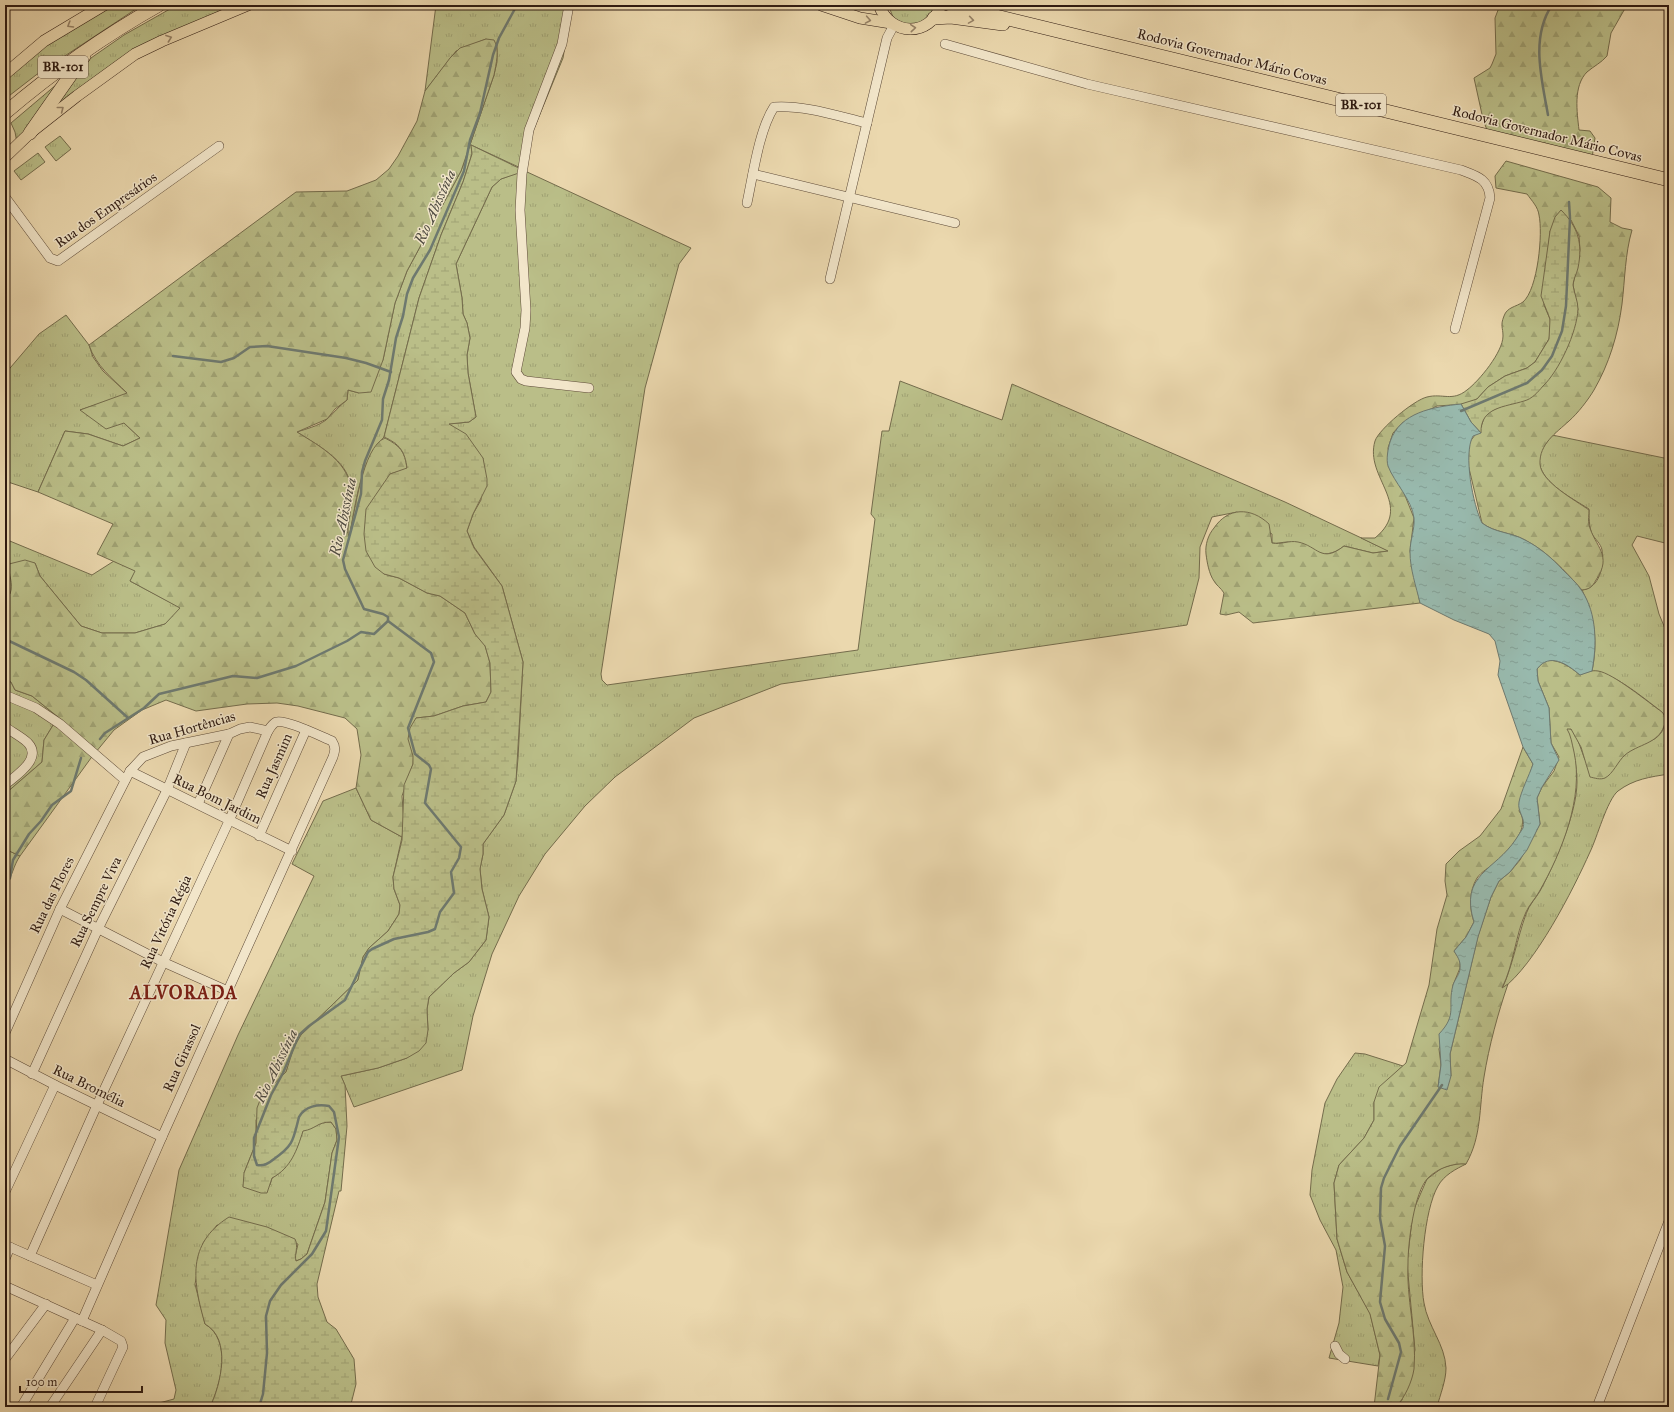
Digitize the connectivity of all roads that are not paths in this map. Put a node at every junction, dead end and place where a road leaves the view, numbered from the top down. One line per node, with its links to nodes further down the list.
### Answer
1 (102, 5): 18 (main road, one-way to 18)
2 (159, 5): 17 (highway, BR-101)
3 (248, 5): 23 (main road, one-way to 3)
4 (569, 5): 34 (street)
5 (776, 5): 6 (street)
6 (782, 5)
7 (821, 5): 13 (main road, one-way to 13)
8 (879, 5): 13 (main road)
9 (941, 5): 12 (main road)
10 (951, 5): 14 (highway, Rodovia Governador Mário Covas / BR-101)
11 (985, 5): 15 (highway)
12 (934, 18): 13 (main road, one-way to 12); 14 (highway, one-way to 14)
13 (892, 24): 22 (street)
14 (1030, 24): 15 (highway, Rodovia Governador Mário Covas / BR-101)
15 (1053, 30): 27 (highway, Rodovia Governador Mário Covas / BR-101)
16 (945, 44): 33 (street)
17 (91, 47): 19 (highway, BR-101); 23 (highway)
18 (7, 71)
19 (34, 88): 20 (highway); 21 (highway, BR-101)
20 (5, 106)
21 (5, 113)
22 (867, 123): 26 (street); 29 (street)
23 (30, 133): 25 (main road)
24 (219, 146): 28 (street, Rua dos Empresários)
25 (5, 156)
26 (753, 174): 29 (street); 30 (street)
27 (1669, 180)
28 (5, 197)
29 (849, 197): 31 (street); 32 (street)
30 (747, 203)
31 (955, 223)
32 (830, 279)
33 (1455, 330)
34 (589, 388)
35 (5, 694): 42 (street)
36 (5, 727): 43 (street)
37 (306, 730): 38 (street); 47 (street, Rua Jasmim); 48 (street, Rua Girassol)
38 (268, 731): 39 (street, Rua Hortências); 46 (street, Rua Vitória Régia)
39 (229, 734): 40 (street, Rua Hortências); 45 (street)
40 (186, 743): 41 (street, Rua Hortências); 44 (street, Rua Sempre Viva)
41 (130, 771): 42 (street, Rua das Flores); 44 (street, Rua Bom Jardim)
42 (125, 780): 49 (street, Rua das Flores)
43 (5, 785)
44 (167, 790): 45 (street, Rua Bom Jardim); 50 (street, Rua Sempre Viva)
45 (198, 804): 46 (street, Rua Bom Jardim)
46 (229, 821): 47 (street, Rua Bom Jardim); 51 (street, Rua Vitória Régia)
47 (259, 836): 48 (street, Rua Bom Jardim)
48 (292, 851): 52 (street, Rua Girassol)
49 (60, 909): 50 (street); 53 (street, Rua das Flores)
50 (98, 929): 51 (street); 55 (street, Rua Sempre Viva)
51 (162, 962): 52 (street); 57 (street, Rua Vitória Régia)
52 (228, 991): 58 (street, Rua Girassol)
53 (5, 1033)
54 (5, 1059): 55 (street, Rua Bromélia)
55 (32, 1074): 56 (street, Rua Bromélia)
56 (55, 1085): 57 (street, Rua Bromélia); 59 (street)
57 (97, 1105): 58 (street, Rua Bromélia); 62 (street, Rua Vitória Régia)
58 (162, 1136): 64 (street, Rua Girassol)
59 (5, 1192)
60 (1669, 1221): 75 (street)
61 (8, 1246): 62 (street); 63 (street)
62 (30, 1256): 64 (street)
63 (5, 1259)
64 (97, 1285): 67 (street, Rua Girassol)
65 (5, 1286): 66 (street)
66 (46, 1304): 67 (street); 70 (street)
67 (79, 1320): 68 (street); 72 (street, Rua Girassol)
68 (102, 1330): 73 (street); 74 (street)
69 (1335, 1346): 71 (street)
70 (5, 1359)
71 (1345, 1359)
72 (21, 1407)
73 (50, 1407)
74 (96, 1407)
75 (1597, 1407)

